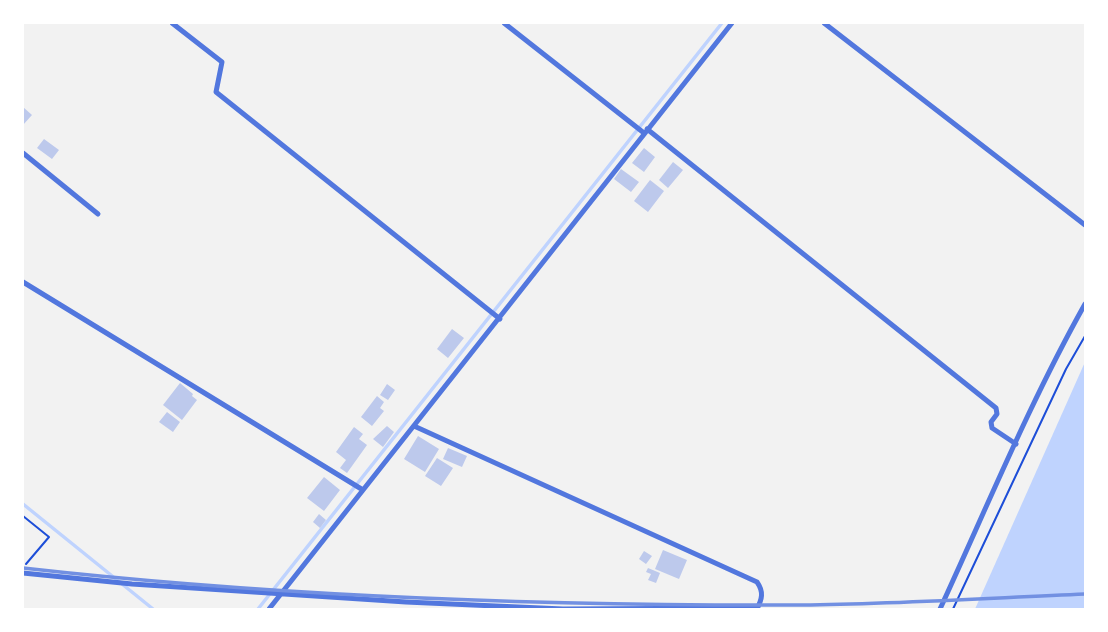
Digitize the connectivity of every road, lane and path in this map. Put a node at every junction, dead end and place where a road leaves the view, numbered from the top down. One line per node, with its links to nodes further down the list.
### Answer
1 (172, 23): 11 (street)
2 (504, 23): 5 (street)
3 (732, 23): 5 (street)
4 (824, 23): 8 (street)
5 (645, 131): 11 (street); 14 (street)
6 (23, 153): 7 (street)
7 (98, 214)
8 (1085, 225)
9 (23, 282): 15 (street)
10 (1085, 304): 14 (street)
11 (498, 317): 13 (street)
12 (1085, 336): 22 (path)
13 (414, 426): 15 (street); 20 (street)
14 (1016, 444): 21 (street)
15 (362, 489): 18 (street)
16 (23, 516): 17 (path)
17 (23, 571): 18 (street)
18 (279, 594): 19 (street); 20 (street)
19 (269, 609)
20 (757, 609)
21 (940, 609)
22 (953, 609)

